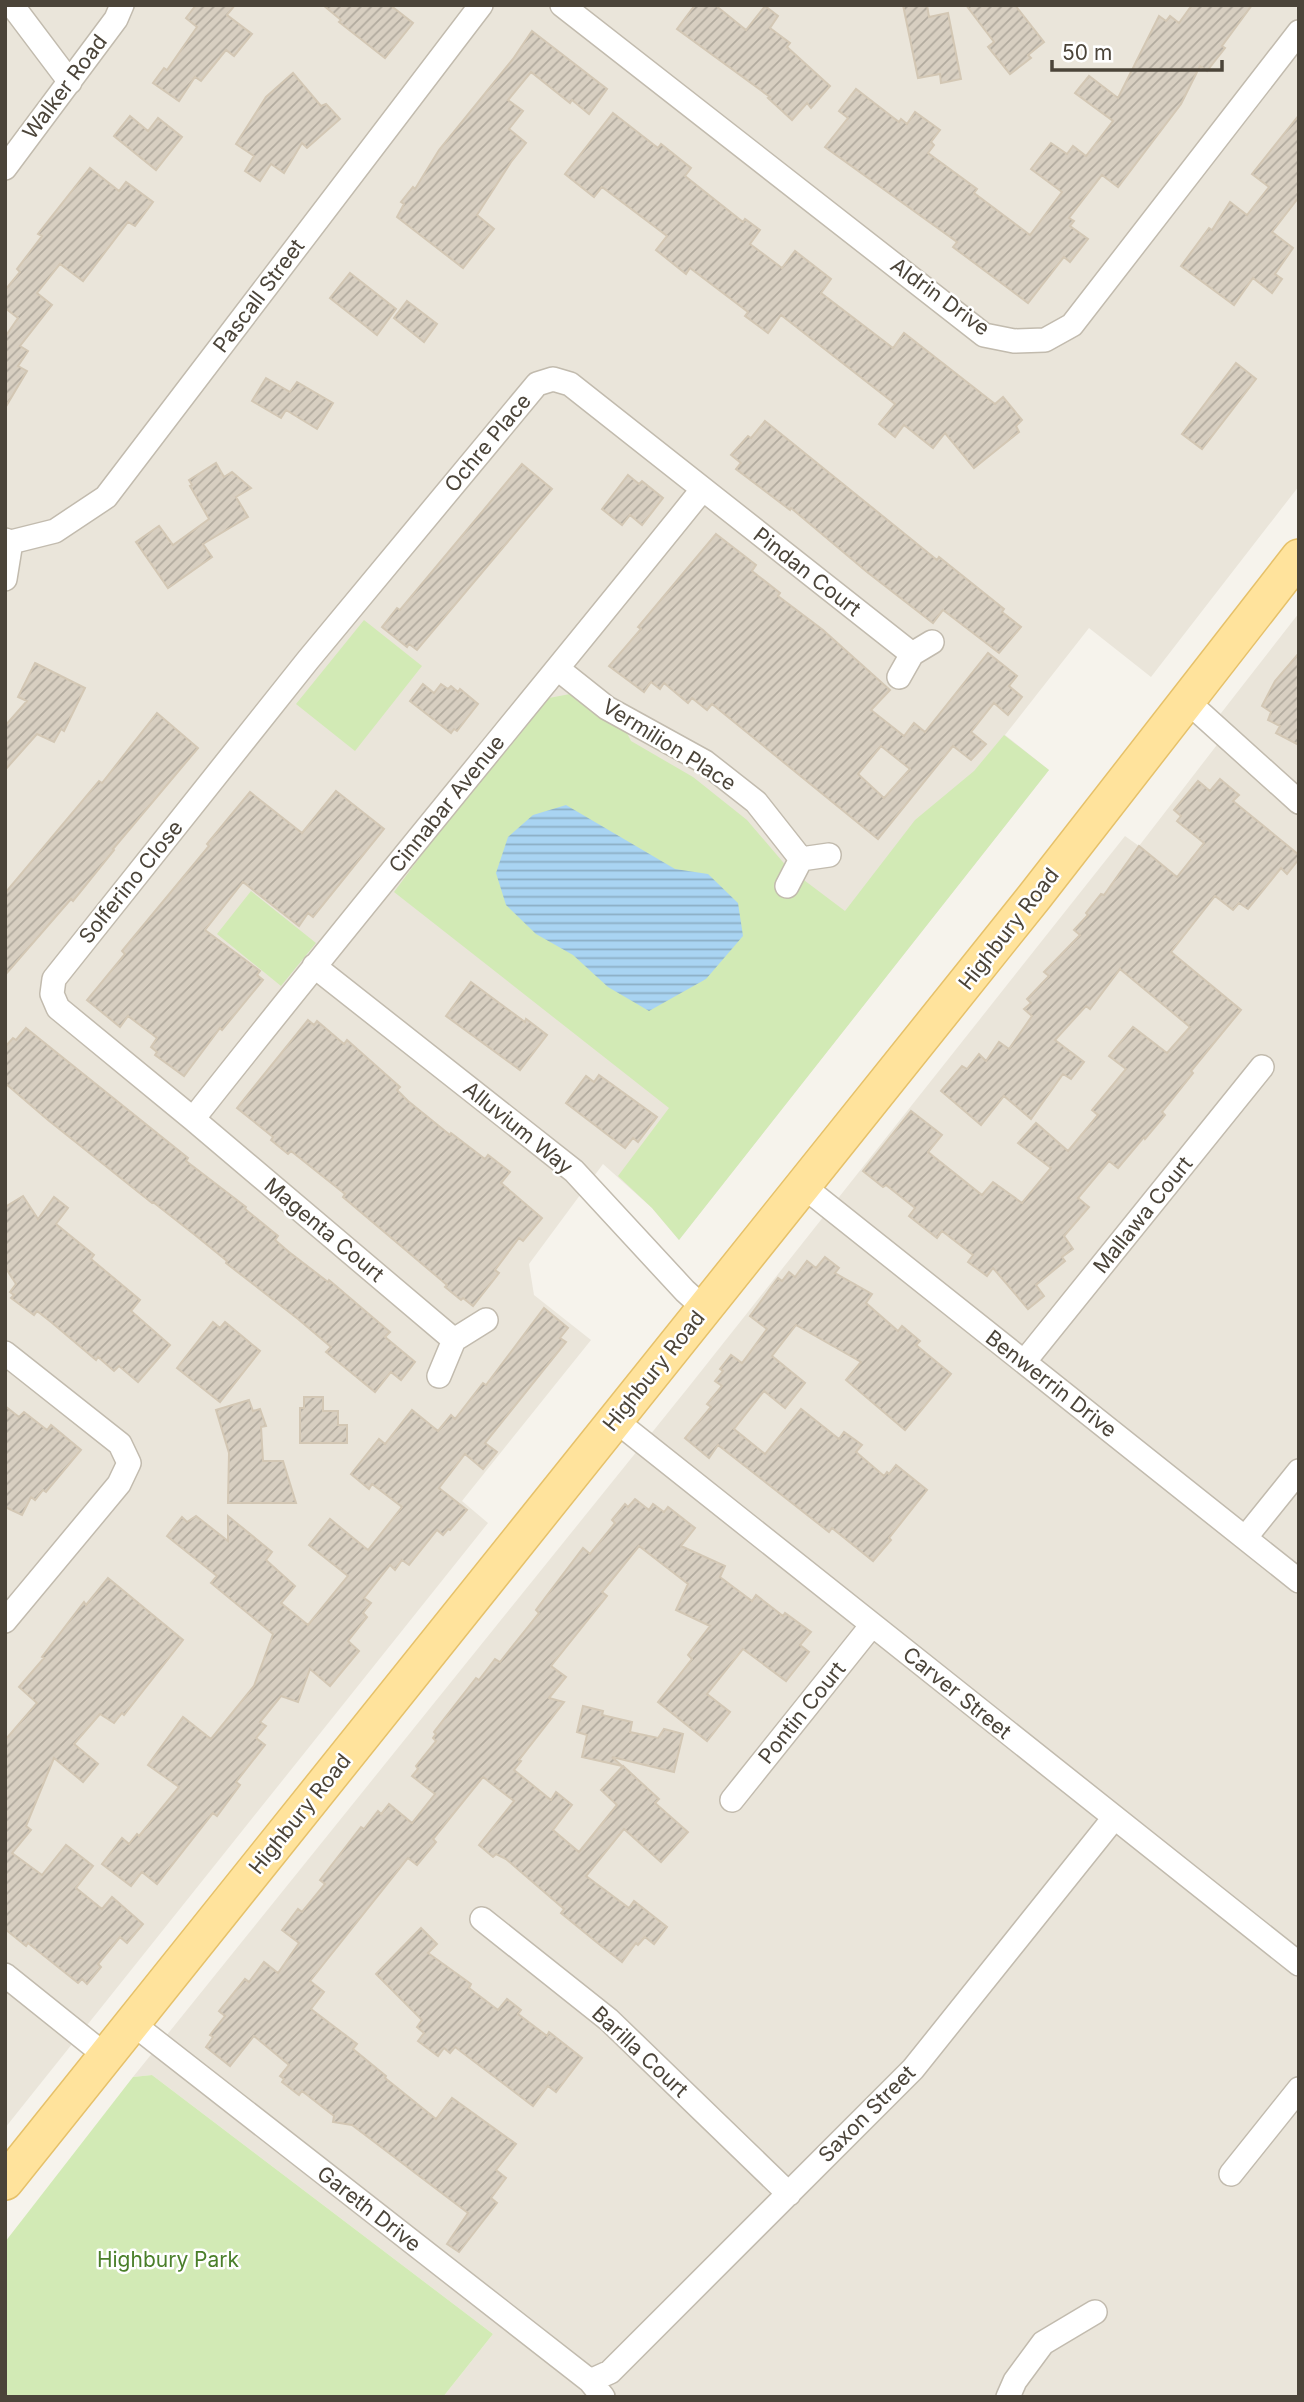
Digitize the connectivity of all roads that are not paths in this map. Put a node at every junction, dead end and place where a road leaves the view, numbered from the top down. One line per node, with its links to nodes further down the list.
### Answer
1 (12, 5): 6 (street)
2 (122, 5): 6 (street, Walker Road)
3 (481, 5): 9 (street, Pascall Street)
4 (562, 5): 5 (street, Aldrin Drive)
5 (1299, 32)
6 (70, 82): 7 (street, Walker Road)
7 (5, 168)
8 (702, 490): 12 (street, Ochre Place); 14 (street, Pindan Court); 15 (street, Cinnabar Avenue)
9 (8, 541): 11 (street)
10 (1299, 557): 17 (main road, Highbury Road)
11 (5, 579)
12 (336, 626): 24 (street, Solferino Close)
13 (932, 642): 14 (street)
14 (912, 654): 16 (street)
15 (558, 669): 20 (street, Vermilion Place); 22 (street, Cinnabar Avenue)
16 (899, 677)
17 (1187, 701): 18 (street); 25 (main road, Highbury Road)
18 (1299, 802)
19 (829, 855): 20 (street)
20 (801, 859): 21 (street)
21 (787, 886)
22 (314, 966): 24 (street, Cinnabar Avenue); 26 (street, Alluvium Way)
23 (1262, 1067): 30 (street, Mallawa Court)
24 (193, 1119): 28 (street, Magenta Court)
25 (803, 1186): 26 (main road, Highbury Road); 30 (street, Benwerrin Drive)
26 (705, 1309): 32 (main road, Highbury Road)
27 (486, 1320): 28 (street)
28 (454, 1340): 31 (street)
29 (5, 1353): 36 (street)
30 (1024, 1362): 34 (street, Benwerrin Drive)
31 (439, 1376)
32 (615, 1420): 37 (street, Carver Street); 43 (main road, Highbury Road)
33 (1299, 1471): 34 (street)
34 (1245, 1538): 35 (street, Benwerrin Drive)
35 (1299, 1581)
36 (5, 1621)
37 (872, 1625): 38 (street, Pontin Court); 39 (street, Carver Street)
38 (732, 1800)
39 (1114, 1818): 41 (street, Carver Street); 48 (street, Saxon Street)
40 (482, 1919): 48 (street, Barilla Court)
41 (1299, 1964)
42 (5, 1975): 44 (street)
43 (132, 2023): 44 (main road, Highbury Road); 50 (street, Gareth Drive)
44 (106, 2056): 47 (main road, Highbury Road)
45 (1299, 2089): 46 (street)
46 (1231, 2174)
47 (5, 2182)
48 (789, 2194): 50 (street, Saxon Street)
49 (1096, 2312): 51 (street)
50 (597, 2389)
51 (1007, 2397)

